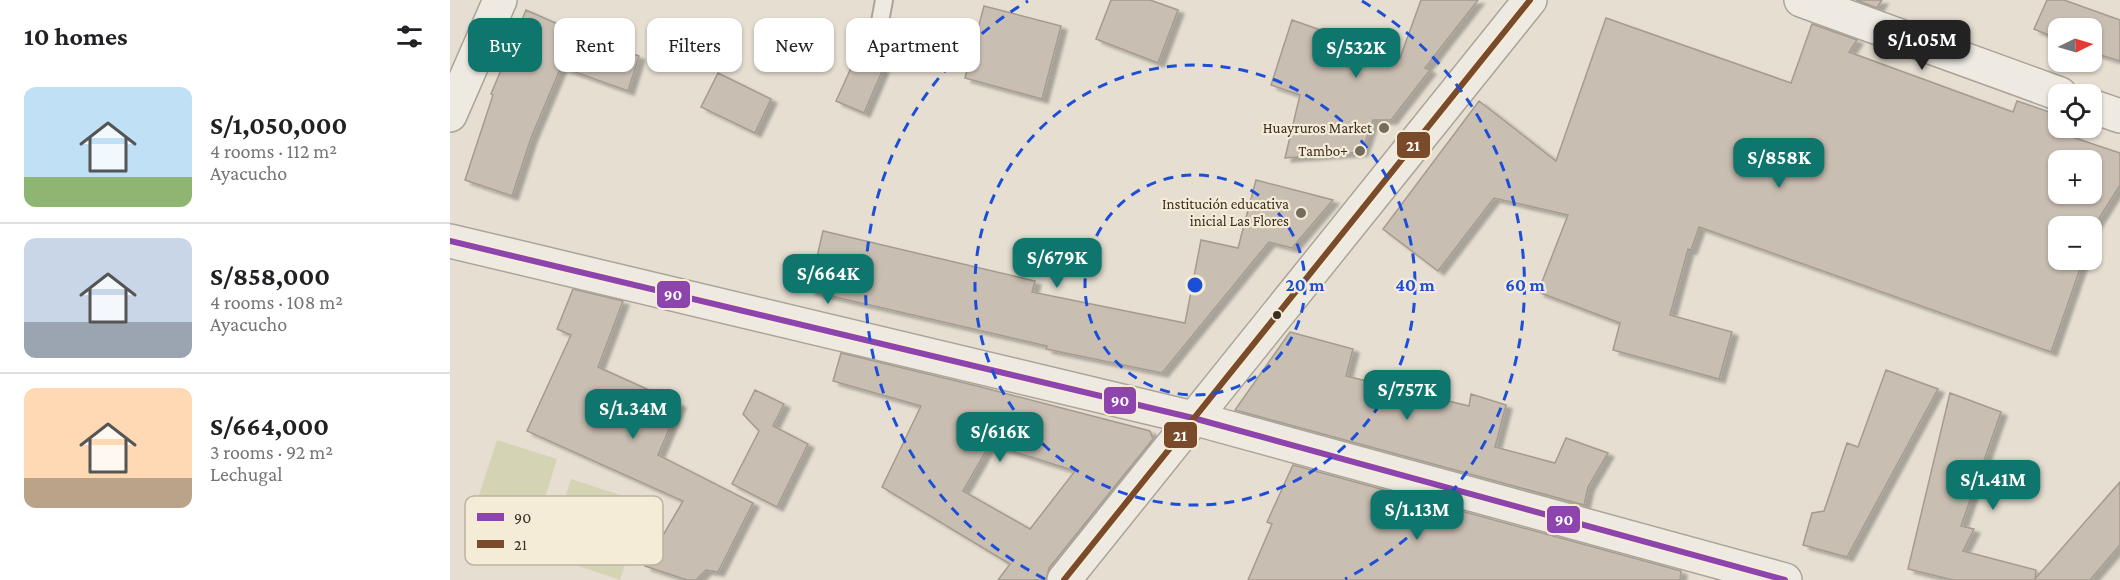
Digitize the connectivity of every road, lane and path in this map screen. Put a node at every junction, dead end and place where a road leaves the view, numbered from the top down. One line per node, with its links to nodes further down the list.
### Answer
1 (500, 0): 8 (street)
2 (884, 0): 5 (lane)
3 (1530, 0): 11 (street)
4 (1801, 0): 6 (street)
5 (881, 18)
6 (2048, 90)
7 (2102, 110): 9 (street)
8 (450, 115)
9 (2120, 116)
10 (450, 241): 11 (street)
11 (1194, 418): 12 (street); 13 (street)
12 (1064, 580)
13 (1785, 580)

